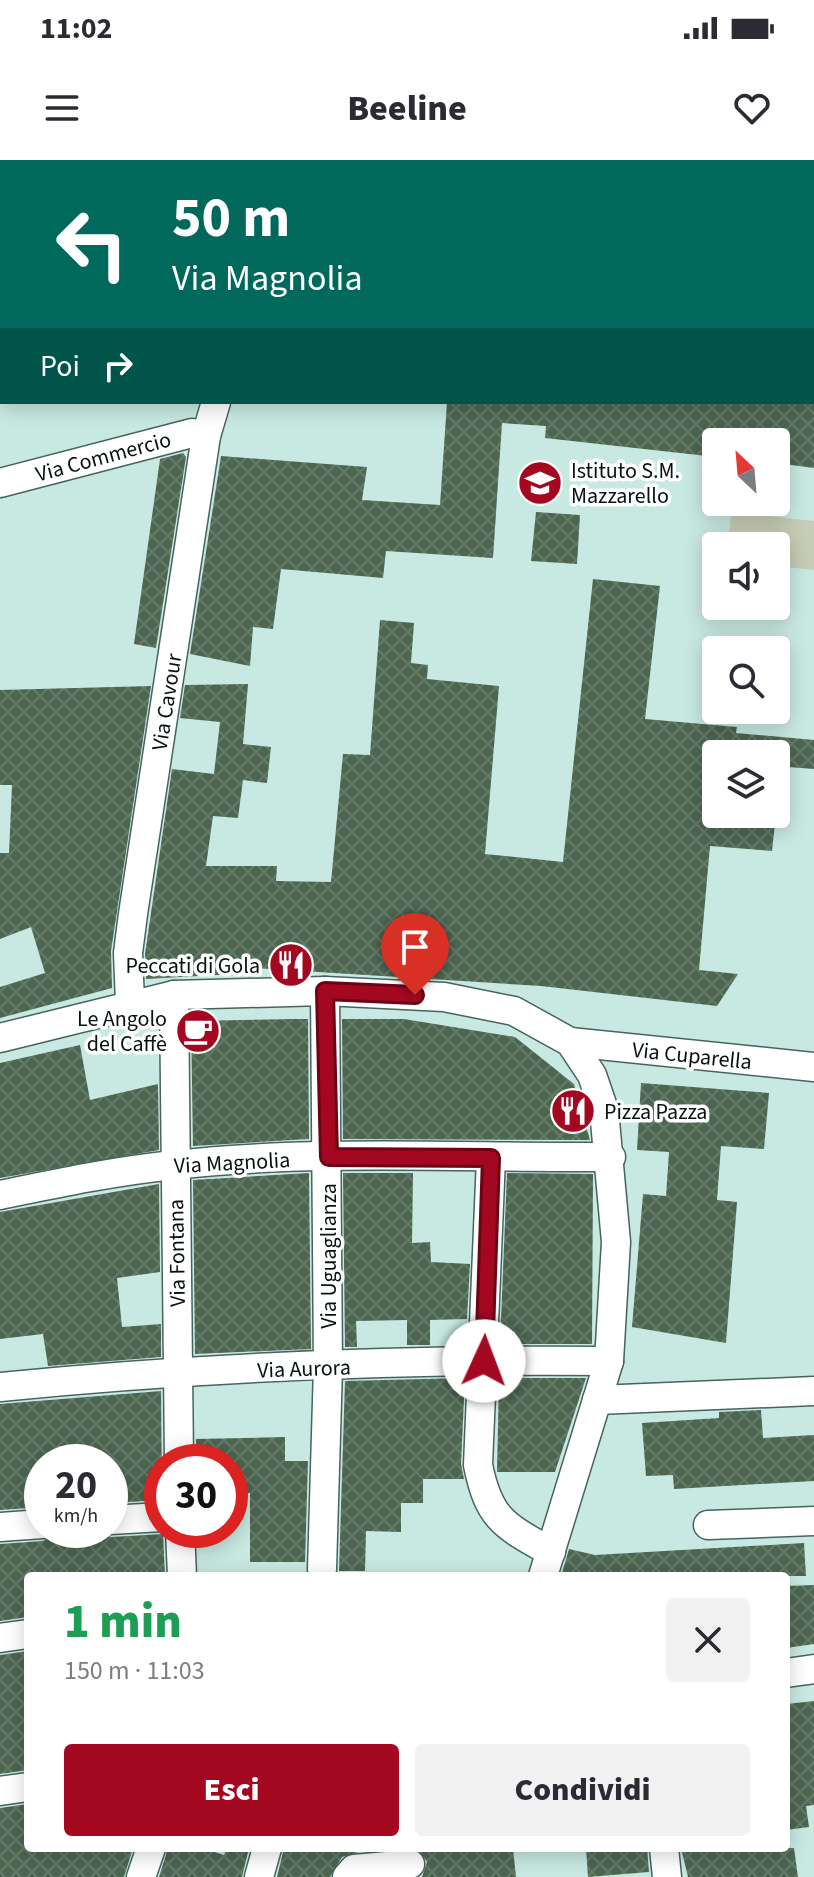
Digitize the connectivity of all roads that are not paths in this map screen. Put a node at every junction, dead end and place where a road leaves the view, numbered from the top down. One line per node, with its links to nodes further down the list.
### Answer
1 (215, 404): 2 (street, Via Cavour)
2 (206, 436): 3 (street, Via Commercio); 6 (street, Via Cavour)
3 (0, 483)
4 (325, 991): 5 (street); 8 (street); 10 (street, Via Uguaglianza)
5 (174, 995): 6 (street); 13 (street, Via Fontana)
6 (130, 1003): 7 (street)
7 (0, 1038)
8 (570, 1042): 9 (street, Via Cuparella); 11 (street)
9 (814, 1067)
10 (329, 1157): 12 (street, Via Magnolia); 13 (street, Via Magnolia); 17 (street, Via Uguaglianza)
11 (611, 1157): 12 (street, Via Magnolia); 16 (street)
12 (491, 1158): 15 (street)
13 (175, 1164): 14 (street, Via Magnolia); 18 (street, Via Fontana)
14 (0, 1195)
15 (484, 1361): 16 (street, Via Aurora); 17 (street, Via Aurora); 28 (street)
16 (609, 1361): 21 (street)
17 (328, 1367): 18 (street, Via Aurora); 29 (street, Via Uguaglianza)
18 (178, 1373): 19 (street, Via Aurora); 22 (street, Via Fontana)
19 (0, 1387)
20 (814, 1391): 21 (street)
21 (597, 1400): 28 (street)
22 (179, 1444)
23 (814, 1521): 25 (street)
24 (24, 1525): 26 (street)
25 (708, 1525)
26 (0, 1527)
27 (181, 1548): 30 (street)
28 (547, 1564)
29 (322, 1569)
30 (182, 1572)
31 (24, 1635): 32 (street)
32 (0, 1638)
33 (814, 1669): 34 (street)
34 (790, 1672)
35 (24, 1788): 36 (street)
36 (0, 1791)
37 (150, 1852): 41 (street)
38 (266, 1852): 42 (street)
39 (664, 1852): 44 (street)
40 (410, 1863): 43 (street)
41 (141, 1877)
42 (259, 1877)
43 (347, 1877)
44 (667, 1877)

